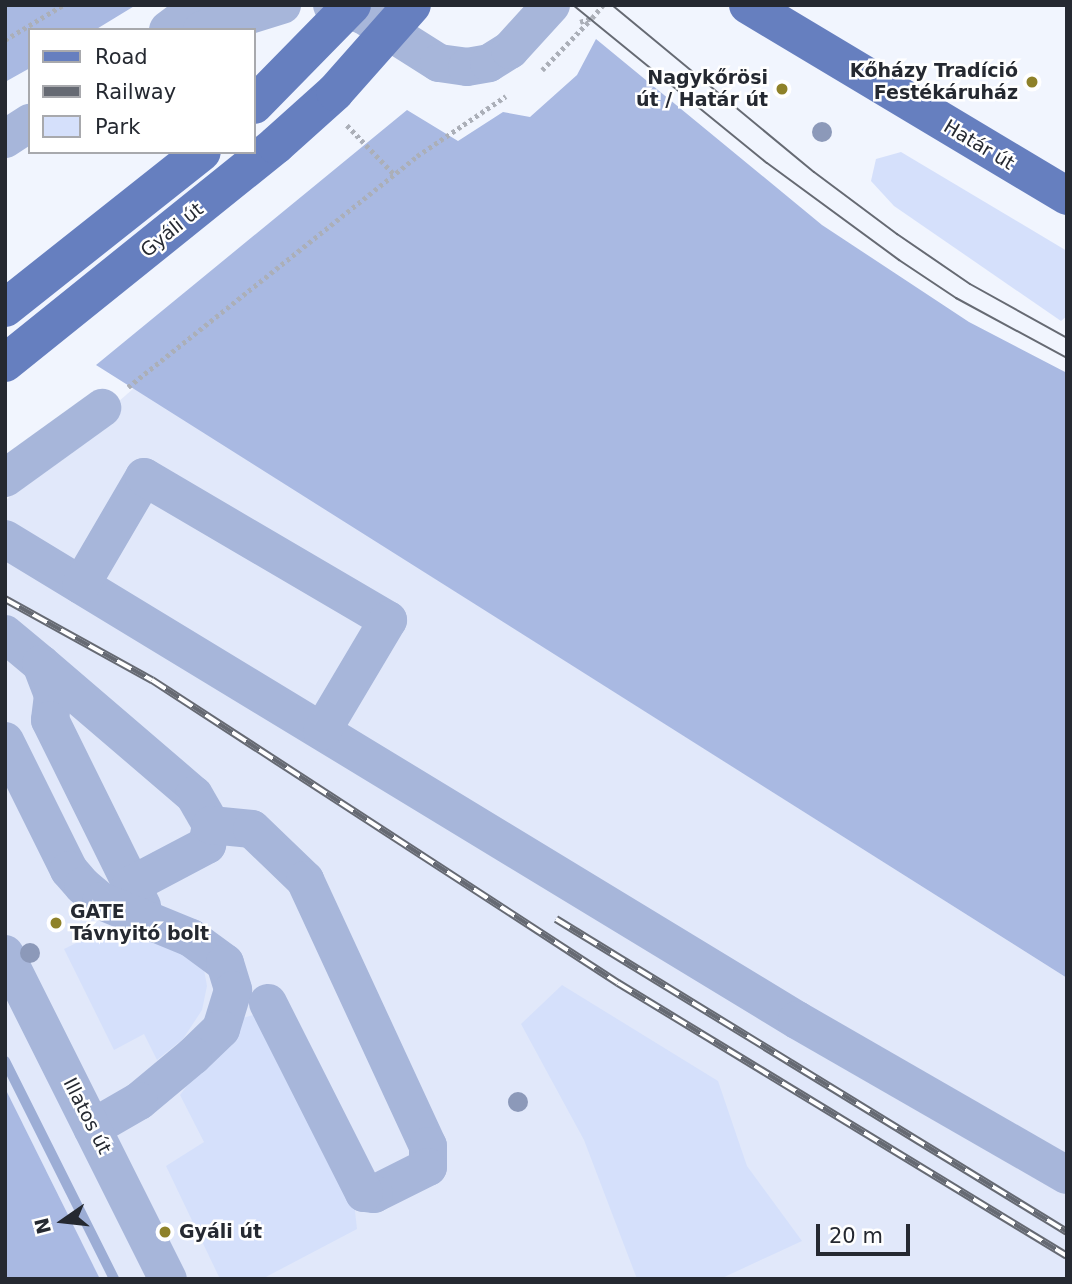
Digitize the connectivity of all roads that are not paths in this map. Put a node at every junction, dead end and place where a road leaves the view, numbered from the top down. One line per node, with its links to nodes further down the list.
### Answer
1 (201, 5): 8 (street)
2 (282, 5): 9 (street)
3 (332, 5): 6 (street)
4 (352, 5): 10 (main road)
5 (412, 5): 16 (main road, Gyáli út)
6 (551, 5)
7 (748, 5): 14 (main road, Határ út)
8 (171, 28)
9 (208, 28)
10 (256, 102)
11 (28, 124): 12 (street)
12 (5, 139)
13 (199, 154): 15 (main road)
14 (1067, 196)
15 (5, 308)
16 (5, 363)
17 (102, 408): 18 (street)
18 (5, 478)
19 (5, 539): 20 (street)
20 (81, 585): 23 (street); 23 (street)
21 (5, 634): 22 (street)
22 (41, 664): 25 (street); 26 (street)
23 (322, 731): 31 (street)
24 (5, 741): 27 (street)
25 (211, 825): 26 (street); 29 (street)
26 (131, 885): 27 (street)
27 (149, 921): 29 (street)
28 (5, 954): 30 (street, Illatos út)
29 (264, 995): 30 (street)
30 (92, 1128): 32 (street, Illatos út)
31 (1067, 1175)
32 (168, 1279)

